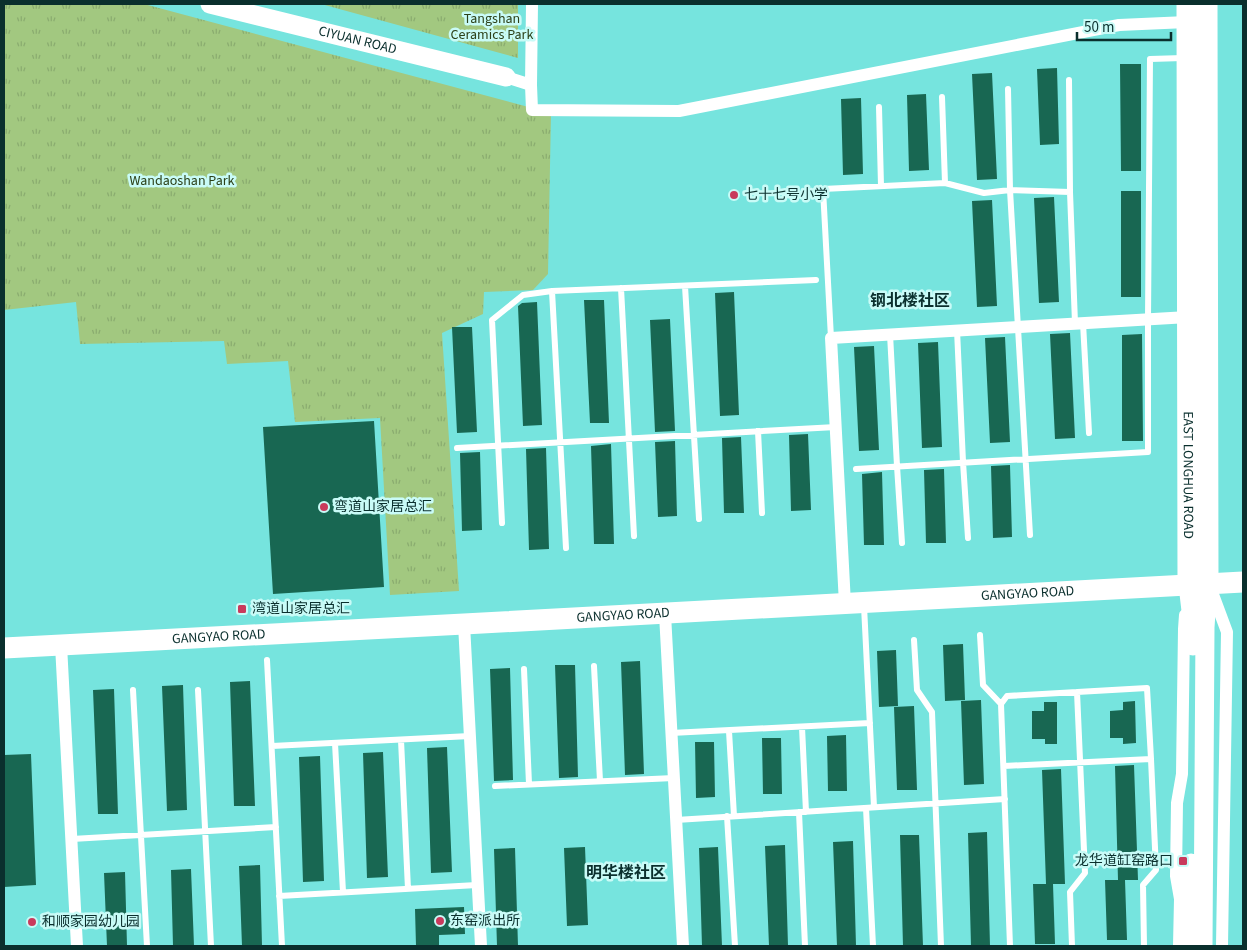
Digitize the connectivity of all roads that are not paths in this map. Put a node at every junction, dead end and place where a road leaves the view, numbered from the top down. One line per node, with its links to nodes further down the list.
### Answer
1 (210, 4): 6 (main road, CIYUAN ROAD)
2 (532, 4): 8 (street)
3 (1207, 4): 48 (main road, EAST LONGHUA ROAD)
4 (1187, 13): 5 (main road, EAST LONGHUA ROAD); 8 (street)
5 (1187, 58): 20 (main road, EAST LONGHUA ROAD); 21 (lane)
6 (506, 77): 8 (street)
7 (1069, 80): 15 (lane)
8 (531, 85)
9 (1008, 89): 14 (lane)
10 (942, 97): 12 (lane)
11 (880, 107): 13 (lane)
12 (945, 183): 13 (lane); 14 (lane)
13 (881, 186): 26 (lane)
14 (1010, 190): 15 (lane); 23 (lane)
15 (1070, 192): 22 (lane)
16 (816, 280): 17 (lane)
17 (685, 286): 18 (lane); 30 (lane)
18 (621, 288): 19 (lane); 31 (lane)
19 (552, 290): 32 (lane); 33 (lane)
20 (1188, 317): 21 (street); 48 (main road, EAST LONGHUA ROAD)
21 (1148, 319): 22 (street); 35 (lane)
22 (1079, 323): 23 (street); 29 (lane)
23 (1018, 327): 24 (street); 35 (lane)
24 (958, 330): 25 (street); 36 (lane)
25 (890, 334): 26 (street); 37 (lane)
26 (831, 338): 27 (street)
27 (836, 427): 28 (lane); 49 (street)
28 (758, 431): 30 (lane); 39 (lane)
29 (1089, 433)
30 (694, 435): 31 (lane); 40 (lane)
31 (629, 438): 32 (lane); 43 (lane)
32 (560, 442): 33 (lane); 46 (lane)
33 (499, 446): 34 (lane); 41 (lane)
34 (457, 448)
35 (1025, 459): 36 (lane); 42 (lane)
36 (963, 462): 37 (lane); 44 (lane)
37 (897, 466): 38 (lane); 45 (lane)
38 (856, 468)
39 (762, 513)
40 (699, 518)
41 (502, 522)
42 (1030, 535)
43 (634, 536)
44 (968, 538)
45 (902, 543)
46 (566, 548)
47 (1243, 582): 48 (main road, GANGYAO ROAD)
48 (1198, 584): 49 (main road, GANGYAO ROAD); 106 (street); 107 (main road, EAST LONGHUA ROAD); 108 (main road, EAST LONGHUA ROAD); 109 (street)
49 (854, 603): 50 (main road, GANGYAO ROAD); 63 (lane)
50 (665, 614): 51 (main road, GANGYAO ROAD); 66 (street)
51 (464, 624): 54 (main road, GANGYAO ROAD); 67 (street)
52 (980, 635): 62 (lane)
53 (914, 640): 79 (lane)
54 (61, 645): 55 (main road, GANGYAO ROAD); 88 (street)
55 (4, 648)
56 (267, 660): 70 (lane)
57 (594, 666): 75 (lane)
58 (524, 669): 76 (lane)
59 (133, 690): 87 (lane)
60 (198, 690): 86 (lane)
61 (1077, 692): 62 (lane); 71 (lane); 72 (lane)
62 (1001, 704): 73 (lane)
63 (870, 723): 64 (lane); 81 (lane)
64 (802, 727): 65 (lane); 82 (lane)
65 (729, 731): 66 (lane); 83 (lane)
66 (671, 733): 74 (street)
67 (470, 736): 68 (lane); 89 (street)
68 (402, 740): 69 (lane); 90 (lane)
69 (336, 743): 70 (lane); 91 (lane)
70 (272, 746): 85 (lane)
71 (1151, 759): 72 (lane); 105 (lane)
72 (1080, 762): 73 (lane); 104 (lane)
73 (1004, 766): 78 (lane)
74 (674, 778): 75 (lane); 84 (street)
75 (600, 781): 76 (lane)
76 (529, 784): 77 (lane)
77 (495, 786)
78 (1005, 799): 79 (lane); 103 (lane)
79 (935, 804): 81 (lane); 102 (lane)
80 (866, 808): 81 (lane); 82 (lane); 101 (lane)
81 (874, 808)
82 (802, 812): 83 (lane); 100 (lane)
83 (731, 816): 84 (lane); 99 (lane)
84 (676, 820): 98 (street)
85 (276, 827): 86 (lane); 92 (lane)
86 (205, 831): 87 (lane); 95 (lane)
87 (141, 835): 88 (lane); 94 (lane)
88 (72, 839): 93 (street)
89 (477, 885): 90 (lane); 97 (street)
90 (408, 889): 91 (lane)
91 (343, 892): 92 (lane)
92 (279, 896): 96 (lane)
93 (77, 946)
94 (147, 946)
95 (211, 946)
96 (282, 946)
97 (481, 946)
98 (683, 946)
99 (735, 946)
100 (805, 946)
101 (873, 946)
102 (941, 946)
103 (1010, 946)
104 (1072, 946)
105 (1144, 946)
106 (1179, 946)
107 (1190, 946)
108 (1203, 946)
109 (1222, 946)

